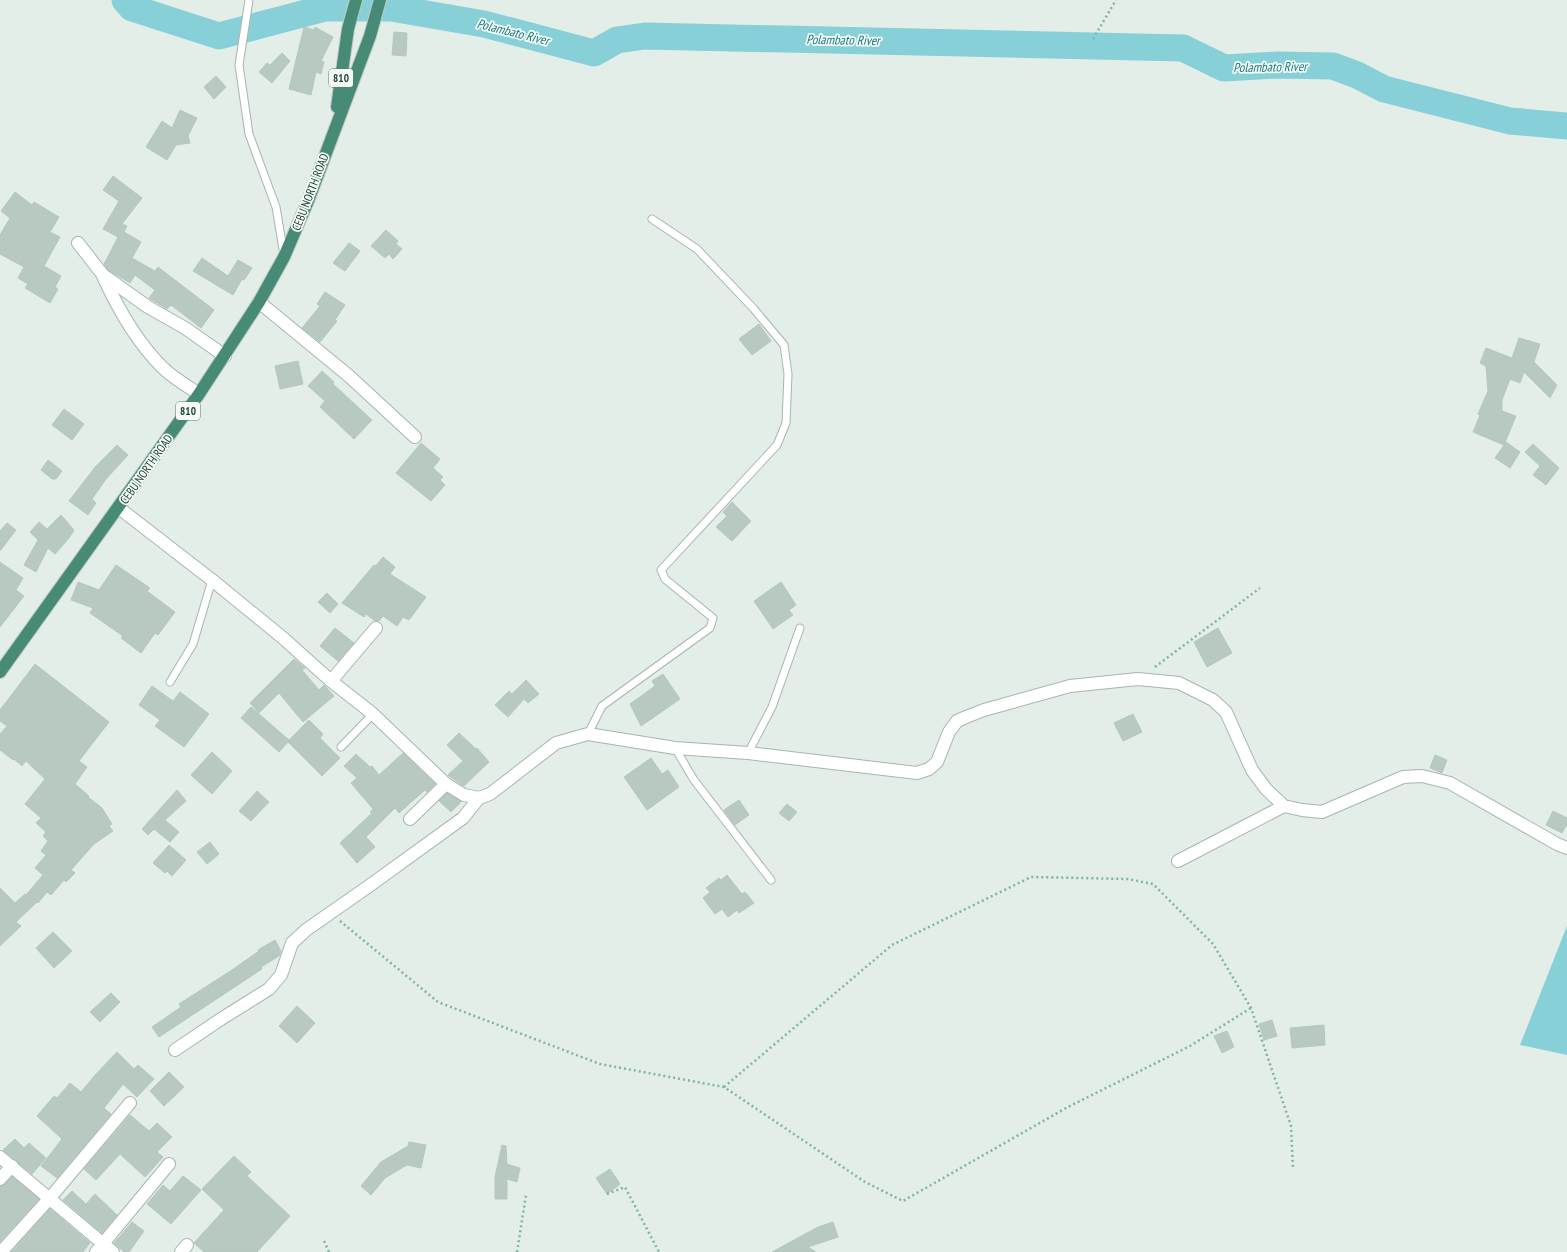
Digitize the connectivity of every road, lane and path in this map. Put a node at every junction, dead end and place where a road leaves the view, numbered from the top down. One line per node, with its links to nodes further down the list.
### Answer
1 (250, 0): 9 (lane)
2 (356, 0): 6 (highway, CEBU NORTH ROAD / 810)
3 (380, 0): 6 (highway, CEBU NORTH ROAD / 810)
4 (1116, 0): 5 (path)
5 (1093, 39)
6 (335, 126): 9 (highway, CEBU NORTH ROAD / 810)
7 (652, 219): 25 (lane)
8 (78, 243): 10 (street)
9 (284, 258): 11 (highway, CEBU NORTH ROAD / 810)
10 (103, 275): 12 (street); 13 (street)
11 (259, 302): 12 (highway, CEBU NORTH ROAD / 810); 14 (street)
12 (225, 356): 13 (highway, CEBU NORTH ROAD / 810)
13 (199, 394): 15 (highway, CEBU NORTH ROAD / 810)
14 (415, 437)
15 (119, 508): 16 (street); 20 (highway, CEBU NORTH ROAD / 810)
16 (212, 580): 22 (street); 23 (lane)
17 (1260, 588): 21 (path)
18 (376, 628): 22 (street)
19 (800, 628): 28 (lane)
20 (0, 672)
21 (1138, 678): 28 (street); 31 (street)
22 (331, 681): 24 (street)
23 (170, 682)
24 (373, 714): 26 (lane); 29 (street)
25 (588, 734): 27 (street); 30 (street)
26 (341, 747)
27 (675, 748): 28 (street); 35 (lane)
28 (748, 753)
29 (446, 784): 30 (street); 32 (street)
30 (479, 798): 36 (street)
31 (1284, 806): 33 (street); 34 (street)
32 (410, 819)
33 (1567, 848)
34 (1178, 861)
35 (771, 880)
36 (331, 913): 38 (street); 39 (path)
37 (1251, 1008): 39 (path); 39 (path); 44 (path)
38 (175, 1050)
39 (724, 1087)
40 (130, 1103): 48 (street)
41 (0, 1157): 43 (street)
42 (169, 1164): 50 (street)
43 (12, 1166): 45 (street); 48 (street)
44 (1293, 1169)
45 (0, 1179)
46 (607, 1194): 55 (path)
47 (526, 1195): 54 (path)
48 (49, 1199): 50 (street); 51 (street)
49 (324, 1240): 53 (path)
50 (99, 1248): 52 (street)
51 (1, 1252)
52 (113, 1252)
53 (329, 1252)
54 (517, 1252)
55 (659, 1252)

